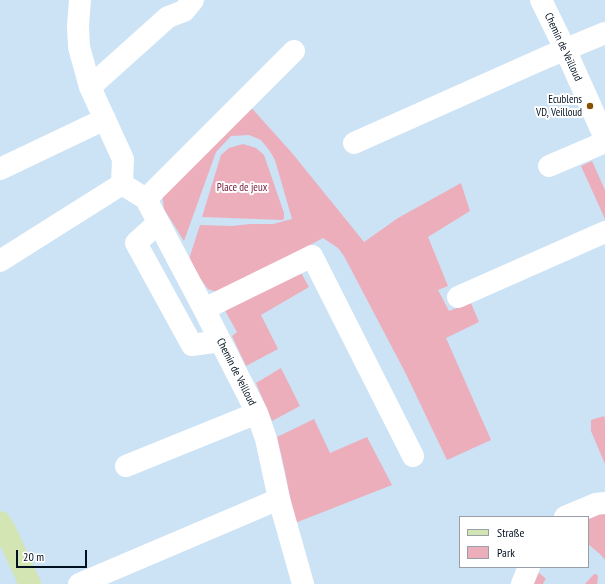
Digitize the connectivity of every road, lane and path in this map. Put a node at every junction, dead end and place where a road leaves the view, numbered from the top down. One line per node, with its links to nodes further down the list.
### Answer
1 (80, 0): 7 (street)
2 (193, 0): 7 (street)
3 (541, 0): 5 (street, Chemin de Veilloud)
4 (605, 33): 5 (street)
5 (565, 49): 9 (street, Chemin de Veilloud); 11 (street)
6 (294, 52): 15 (street)
7 (90, 86): 8 (street)
8 (105, 119): 13 (street); 14 (street)
9 (605, 138)
10 (605, 142): 12 (street)
11 (354, 143)
12 (549, 166)
13 (0, 169)
14 (122, 184): 15 (street); 18 (street)
15 (146, 199): 16 (street, Chemin de Veilloud)
16 (158, 223): 20 (street, Chemin de Veilloud); 21 (street)
17 (605, 232): 19 (street)
18 (0, 261)
19 (458, 297)
20 (204, 309): 21 (street, Chemin de Veilloud); 23 (street)
21 (220, 341): 22 (street, Chemin de Veilloud)
22 (257, 413): 24 (street); 25 (street, Chemin de Veilloud)
23 (414, 456)
24 (126, 466)
25 (279, 499): 31 (street); 32 (street, Chemin de Veilloud)
26 (605, 503): 27 (street)
27 (568, 516)
28 (0, 522): 30 (main road)
29 (529, 568): 33 (street)
30 (30, 584)
31 (79, 584)
32 (302, 584)
33 (522, 584)

